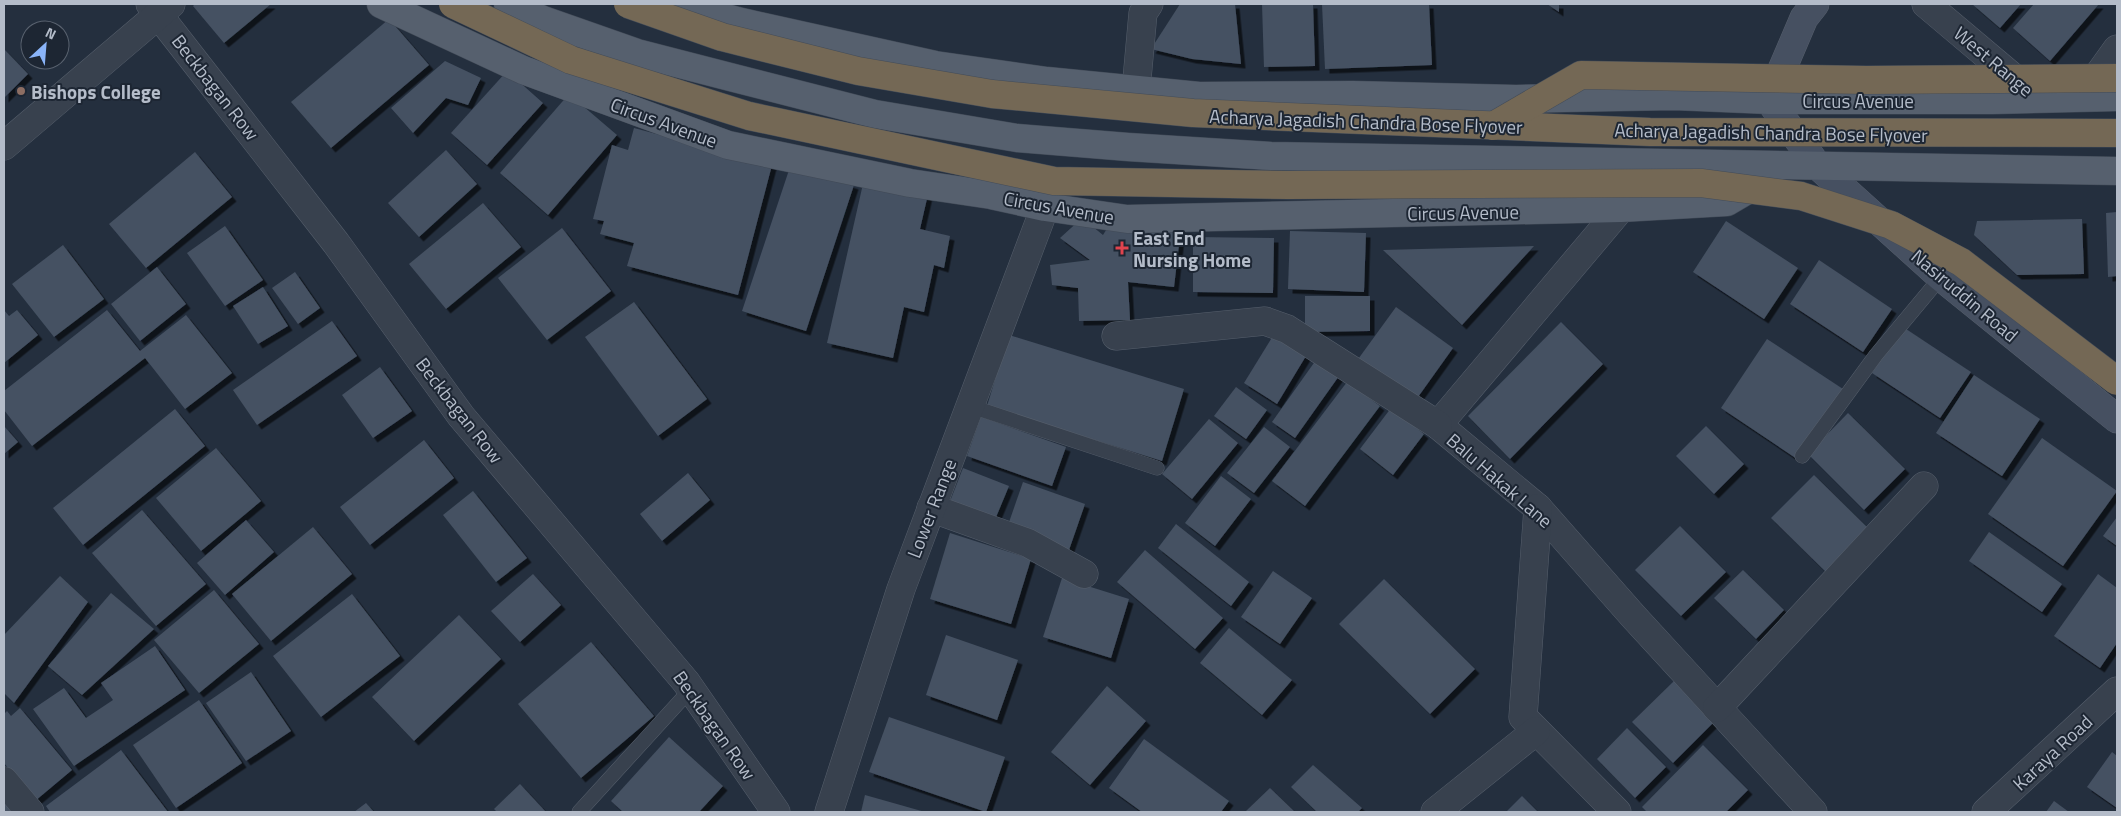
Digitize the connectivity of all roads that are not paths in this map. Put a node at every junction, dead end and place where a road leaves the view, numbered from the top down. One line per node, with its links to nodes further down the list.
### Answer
1 (381, 4): 23 (main road, Circus Avenue)
2 (453, 4): 27 (highway, bridge)
3 (508, 4): 20 (main road, Acharya Jagadish Chandra Bose Flyover)
4 (628, 4): 17 (highway, Acharya Jagadish Chandra Bose Flyover, bridge)
5 (683, 4): 12 (main road, Circus Avenue)
6 (1149, 4): 12 (street)
7 (1815, 4): 16 (main road)
8 (1926, 4): 15 (street, West Range)
9 (160, 7): 19 (street); 37 (street, Beckbagan Row)
10 (2117, 49): 14 (street)
11 (2117, 78): 17 (highway, bridge)
12 (1136, 90): 16 (main road, Circus Avenue)
13 (2117, 97): 14 (main road, Circus Avenue)
14 (2082, 98): 15 (main road, Circus Avenue)
15 (2039, 99): 16 (main road, Circus Avenue)
16 (1769, 100): 21 (main road, Nasiruddin Road)
17 (1493, 126): 18 (highway, Acharya Jagadish Chandra Bose Flyover, bridge)
18 (2117, 133)
19 (4, 146)
20 (1790, 165): 21 (main road, Acharya Jagadish Chandra Bose Flyover); 24 (main road, Circus Avenue)
21 (1817, 165): 22 (main road); 25 (main road, Nasiruddin Road)
22 (2117, 171)
23 (1044, 207): 24 (main road, Circus Avenue); 28 (street, Lower Range)
24 (1621, 208): 30 (street, Balu Hakak Lane)
25 (1941, 277): 29 (main road, Nasiruddin Road); 31 (lane)
26 (1116, 336): 30 (street)
27 (2117, 381)
28 (970, 406): 32 (lane); 34 (street, Lower Range)
29 (2117, 420)
30 (1438, 425): 35 (street, Balu Hakak Lane)
31 (1802, 456)
32 (1157, 468)
33 (1924, 486): 39 (street)
34 (931, 508): 36 (street); 45 (street, Lower Range)
35 (1538, 508): 39 (street, Balu Hakak Lane); 40 (street)
36 (1084, 574)
37 (691, 689): 43 (lane); 44 (street, Beckbagan Row)
38 (2117, 691): 49 (street, Karaya Road)
39 (1717, 708): 48 (street, Balu Hakak Lane)
40 (1536, 731): 46 (street); 47 (street)
41 (4, 781): 42 (street)
42 (30, 812)
43 (579, 812)
44 (776, 812)
45 (829, 812)
46 (1435, 812)
47 (1617, 812)
48 (1813, 812)
49 (1986, 812)

